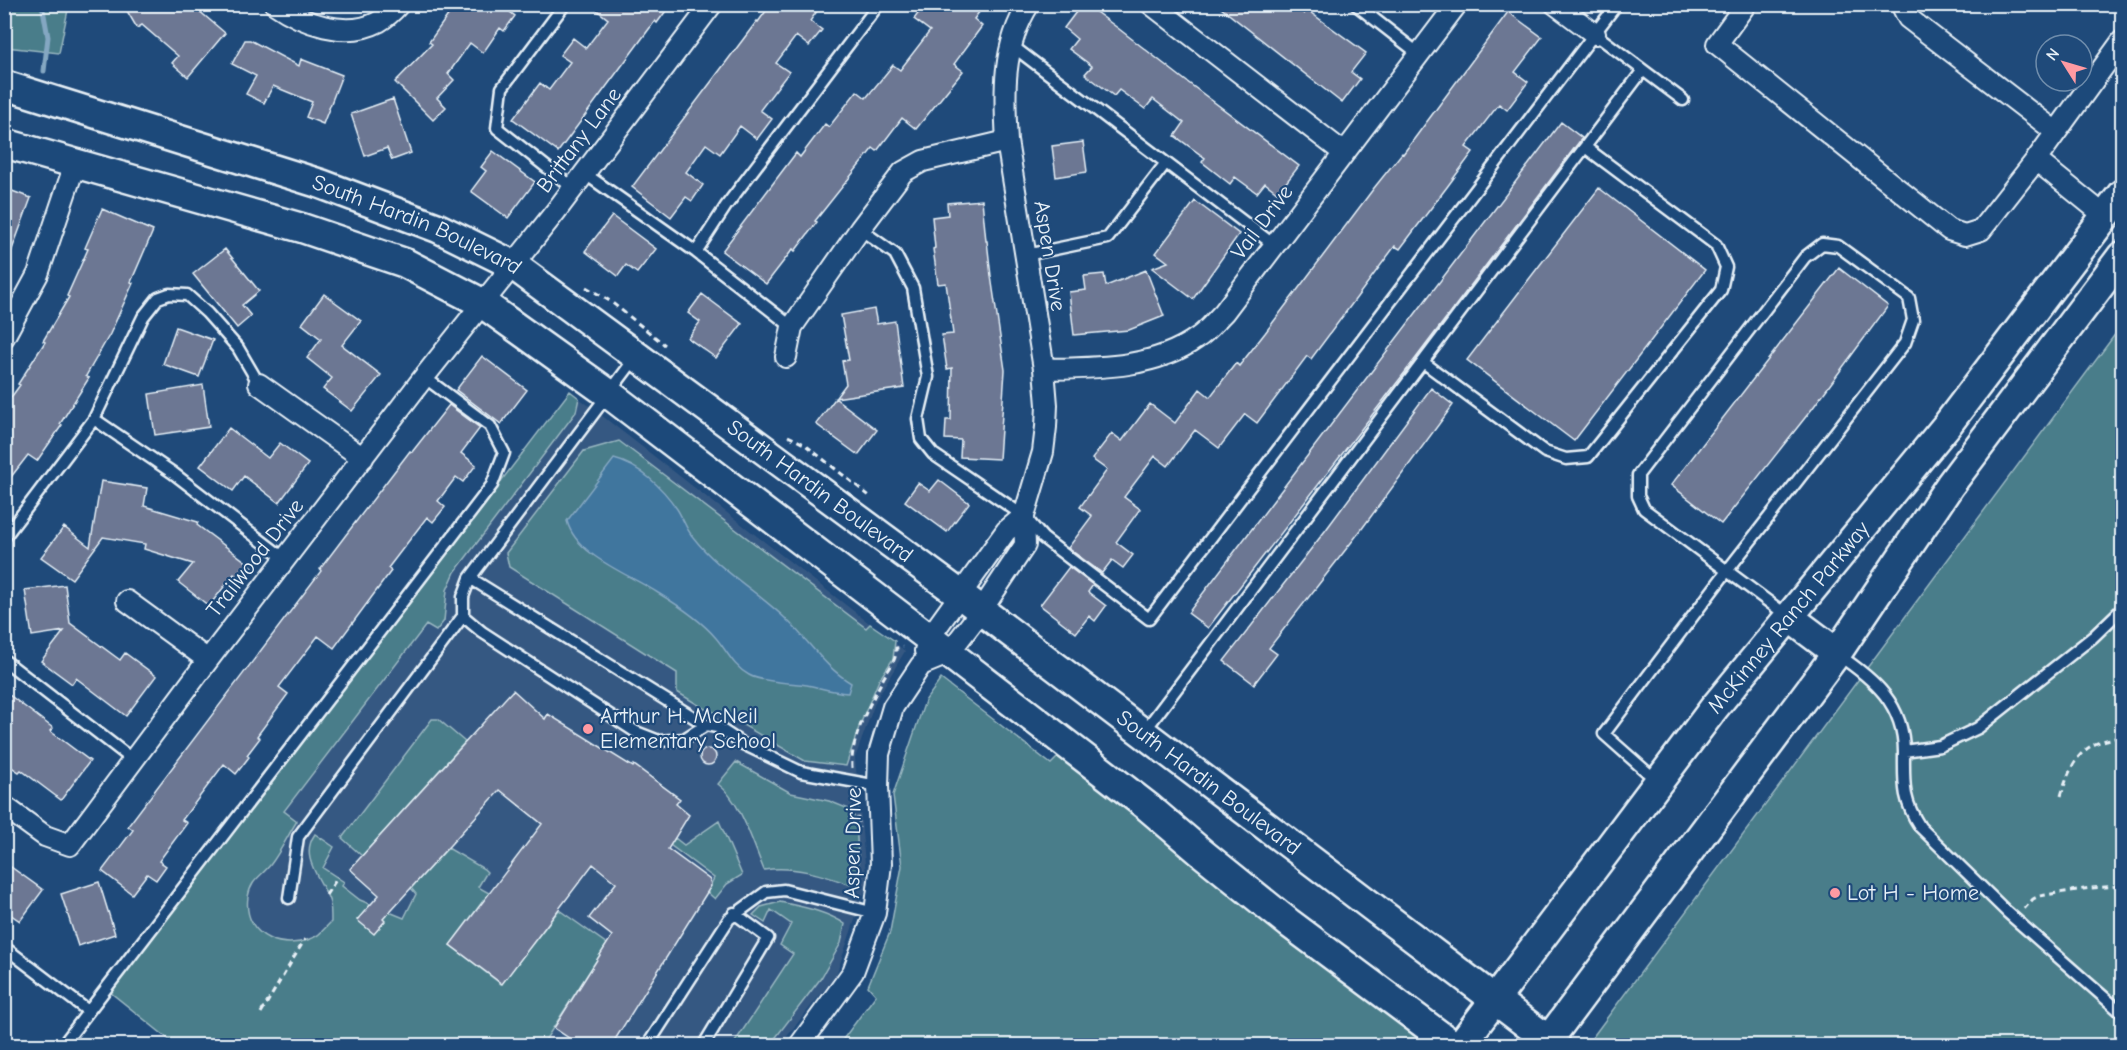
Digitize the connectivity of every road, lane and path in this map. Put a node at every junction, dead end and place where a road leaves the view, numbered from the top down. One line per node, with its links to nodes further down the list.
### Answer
1 (275, 4): 2 (street)
2 (399, 4)
3 (566, 4): 29 (lane)
4 (712, 4): 29 (street, Brittany Lane)
5 (879, 4): 34 (lane)
6 (1029, 4): 16 (street, Aspen Drive)
7 (1151, 4): 25 (street)
8 (1355, 4): 17 (lane)
9 (1457, 4): 17 (street, Vail Drive)
10 (1555, 4): 14 (street)
11 (1617, 4): 14 (lane)
12 (1746, 4): 26 (street)
13 (1901, 4): 21 (street)
14 (1595, 34): 18 (lane); 50 (lane)
15 (2122, 41): 21 (street)
16 (1011, 45): 22 (street, Aspen Drive); 28 (lane)
17 (1419, 54): 25 (street, Vail Drive)
18 (1643, 70): 20 (lane); 24 (lane)
19 (4, 85): 37 (main road, South Hardin Boulevard)
20 (1683, 100)
21 (2056, 132): 26 (street)
22 (1007, 141): 32 (street); 35 (street, Aspen Drive)
23 (4, 143): 27 (main road, South Hardin Boulevard)
24 (1585, 147): 43 (lane); 43 (lane)
25 (1344, 153): 33 (street, Vail Drive)
26 (2036, 160): 31 (street)
27 (75, 164): 38 (main road, South Hardin Boulevard); 40 (street)
28 (1166, 164): 33 (lane); 35 (lane)
29 (579, 181): 34 (lane); 37 (street, Brittany Lane)
30 (2122, 194): 31 (main road, McKinney Ranch Parkway)
31 (2114, 223): 59 (main road, McKinney Ranch Parkway)
32 (860, 229): 39 (street); 50 (lane)
33 (1274, 245): 44 (street, Vail Drive)
34 (696, 252): 39 (lane)
35 (1026, 255): 44 (street, Aspen Drive)
36 (2122, 256): 61 (main road)
37 (513, 265): 38 (street, Brittany Lane); 41 (main road, South Hardin Boulevard)
38 (482, 303): 45 (street, Trailwood Drive); 47 (main road, South Hardin Boulevard)
39 (792, 327): 42 (street)
40 (4, 337)
41 (637, 357): 47 (lane); 56 (main road, South Hardin Boulevard)
42 (786, 357)
43 (1423, 362): 65 (lane)
44 (1044, 369): 50 (street, Aspen Drive)
45 (424, 377): 49 (street, Trailwood Drive); 85 (lane)
46 (259, 384): 48 (lane); 49 (street)
47 (609, 394): 54 (lane); 60 (main road, South Hardin Boulevard)
48 (94, 419): 51 (lane); 52 (lane)
49 (363, 458): 52 (street, Trailwood Drive)
50 (1024, 516): 56 (street, Aspen Drive)
51 (4, 538)
52 (285, 559): 63 (street, Trailwood Drive)
53 (1727, 571): 53 (lane); 59 (lane); 70 (lane)
54 (470, 578): 58 (lane); 64 (lane)
55 (127, 601): 63 (street)
56 (971, 603): 60 (street, Aspen Drive); 65 (main road, South Hardin Boulevard)
57 (2122, 609): 67 (lane)
58 (462, 616): 64 (lane); 78 (lane)
59 (1789, 617): 61 (main road); 70 (main road, McKinney Ranch Parkway)
60 (929, 646): 69 (path); 71 (street, Aspen Drive); 93 (main road, South Hardin Boulevard)
61 (1837, 653): 67 (lane); 88 (main road)
62 (4, 660): 68 (lane)
63 (208, 660): 68 (street, Trailwood Drive)
64 (706, 725): 69 (lane)
65 (1143, 733): 84 (main road, South Hardin Boulevard)
66 (2122, 737): 72 (path)
67 (1904, 751): 81 (lane)
68 (133, 760): 73 (street, Trailwood Drive)
69 (854, 782): 71 (lane); 74 (path)
70 (1658, 782): 84 (main road, McKinney Ranch Parkway)
71 (878, 786): 80 (street, Aspen Drive)
72 (2061, 796)
73 (4, 806)
74 (859, 828)
75 (338, 878): 77 (path)
76 (2122, 886): 81 (path)
77 (326, 896)
78 (289, 898)
79 (734, 913): 80 (lane); 90 (lane); 91 (lane)
80 (875, 913): 92 (street, Aspen Drive)
81 (2014, 919): 87 (lane)
82 (305, 939): 86 (path)
83 (4, 946): 85 (lane)
84 (1496, 998): 88 (main road, South Hardin Boulevard); 94 (main road, McKinney Ranch Parkway)
85 (88, 1011): 89 (lane)
86 (261, 1013)
87 (2122, 1013)
88 (1550, 1044)
89 (62, 1046)
90 (647, 1046)
91 (703, 1046)
92 (799, 1046)
93 (1454, 1046)
94 (1460, 1046)

